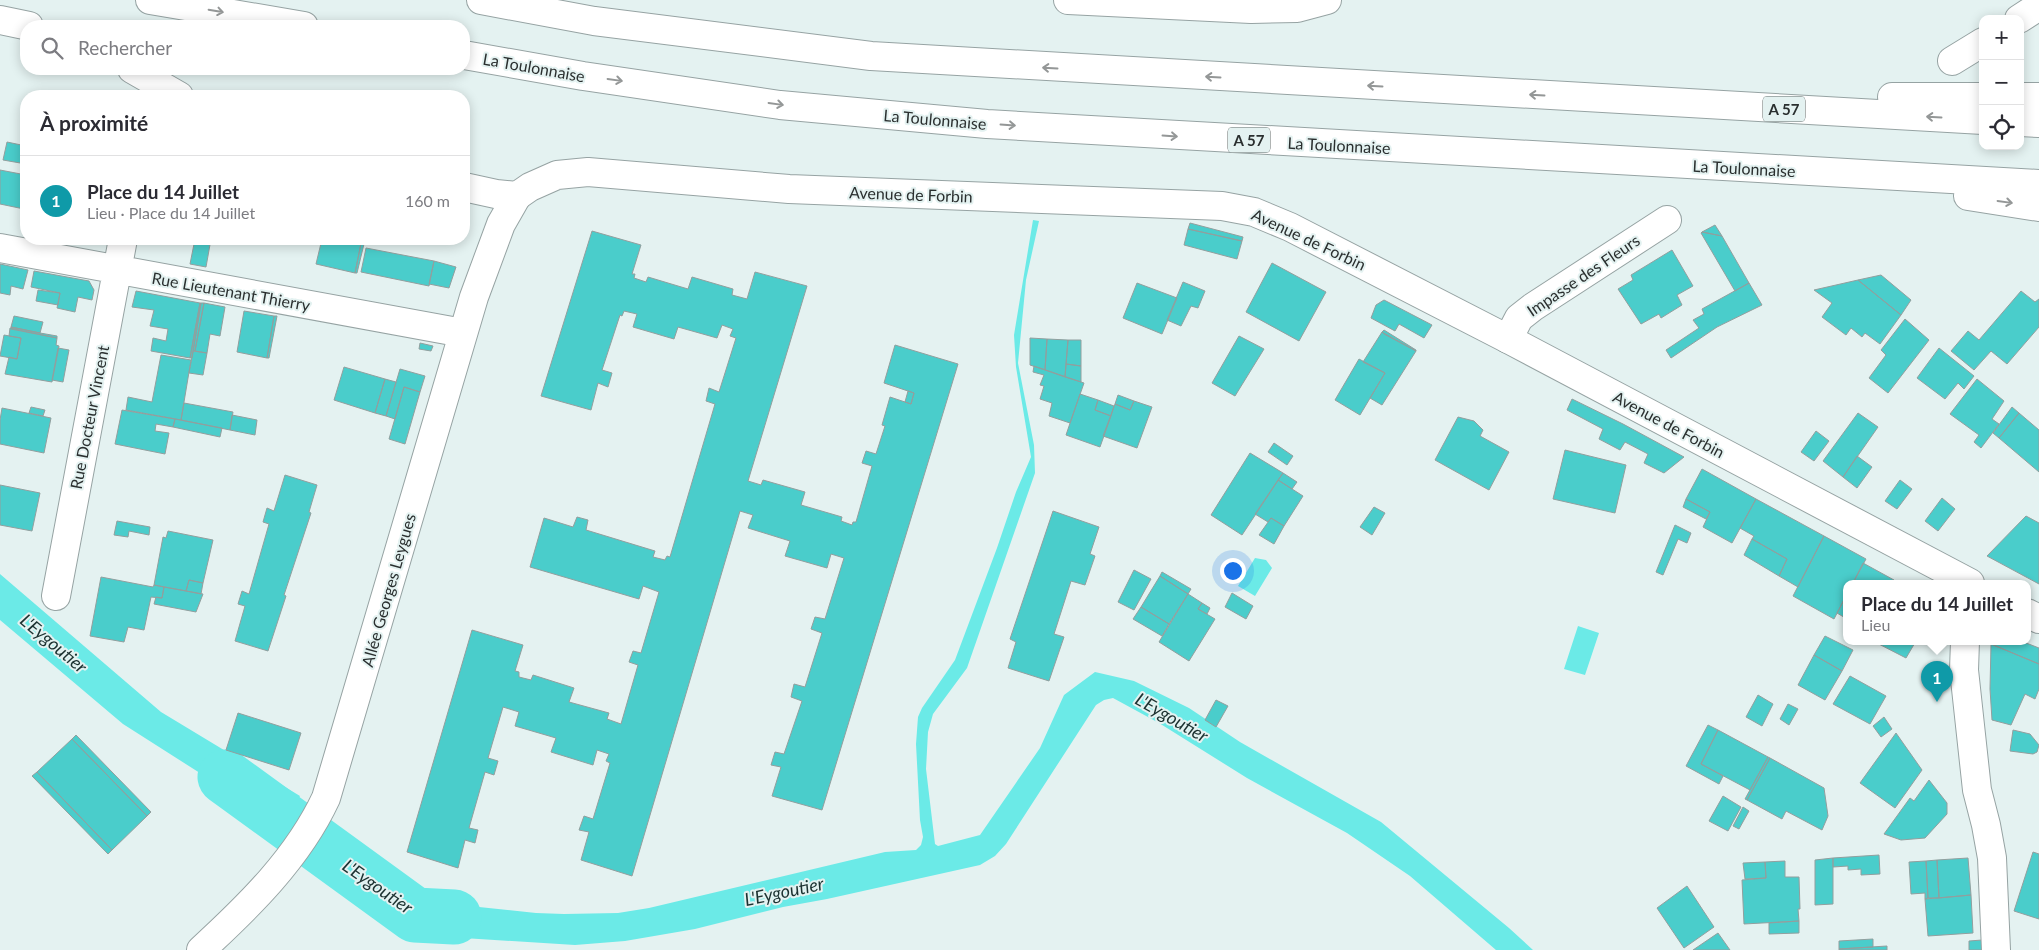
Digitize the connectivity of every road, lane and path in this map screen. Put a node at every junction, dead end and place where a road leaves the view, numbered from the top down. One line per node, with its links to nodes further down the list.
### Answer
1 (150, 0): 8 (main road, one-way to 8)
2 (481, 0): 18 (main road, A 57, one-way to 2)
3 (1068, 0): 4 (main road)
4 (1327, 0)
5 (2039, 6): 6 (main road)
6 (2024, 16)
7 (0, 20): 9 (main road)
8 (268, 20)
9 (20, 24)
10 (1979, 44): 12 (main road)
11 (470, 55): 22 (main road, La Toulonnaise / A 57, one-way to 22)
12 (1952, 61)
13 (142, 75): 14 (main road)
14 (169, 90)
15 (1979, 97): 18 (main road)
16 (2024, 97): 17 (main road)
17 (2039, 97)
18 (1586, 98): 19 (main road, A 57, one-way to 18)
19 (1979, 120)
20 (2024, 122): 21 (main road)
21 (2039, 123)
22 (1784, 170): 23 (main road, La Toulonnaise / A 57); 26 (main road, one-way to 26)
23 (2039, 184)
24 (470, 188): 25 (main road)
25 (517, 196): 31 (main road, Allée Georges Leygues); 32 (main road, Avenue de Forbin)
26 (2039, 206)
27 (1667, 220): 32 (main road, Impasse des Fleurs)
28 (122, 245): 30 (main road, Rue Docteur Vincent)
29 (0, 248): 30 (main road, Rue Lieutenant Thierry)
30 (117, 270): 31 (main road, Rue Lieutenant Thierry); 34 (main road, Rue Docteur Vincent)
31 (462, 333): 36 (main road, Allée Georges Leygues)
32 (1508, 339): 33 (main road, Avenue de Forbin)
33 (1964, 580)
34 (56, 596)
35 (1964, 645): 37 (main road)
36 (202, 950)
37 (1996, 950)

